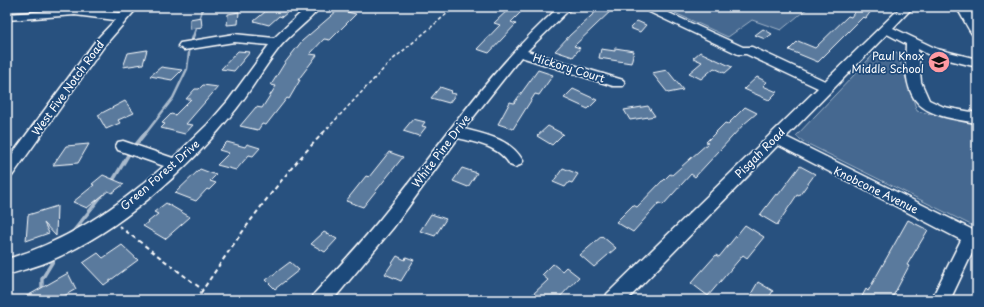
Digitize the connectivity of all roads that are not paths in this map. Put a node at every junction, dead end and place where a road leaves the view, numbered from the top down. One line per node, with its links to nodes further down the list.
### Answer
1 (132, 7): 8 (street, West Five Notch Road)
2 (314, 7): 11 (street, Green Forest Drive)
3 (566, 7): 14 (street, White Pine Drive)
4 (647, 7): 18 (street)
5 (907, 7): 9 (street, Pisgah Road)
6 (962, 7): 10 (street)
7 (7, 17): 8 (street)
8 (123, 17): 25 (street, West Five Notch Road)
9 (885, 29): 12 (street); 18 (street, Pisgah Road)
10 (977, 32)
11 (277, 42): 13 (street); 24 (street, Green Forest Drive)
12 (914, 42): 15 (street); 16 (street); 19 (street)
13 (184, 46)
14 (520, 53): 17 (street, Hickory Court); 20 (street, White Pine Drive)
15 (977, 63)
16 (977, 71)
17 (618, 83)
18 (824, 90): 21 (street, Pisgah Road)
19 (977, 118)
20 (455, 132): 23 (street); 28 (street, White Pine Drive)
21 (776, 138): 26 (street, Knobcone Avenue); 29 (street, Pisgah Road)
22 (123, 146): 24 (street)
23 (516, 161)
24 (175, 164): 27 (street, Green Forest Drive)
25 (7, 172)
26 (974, 238): 30 (street)
27 (7, 267)
28 (321, 300)
29 (614, 300)
30 (940, 300)

